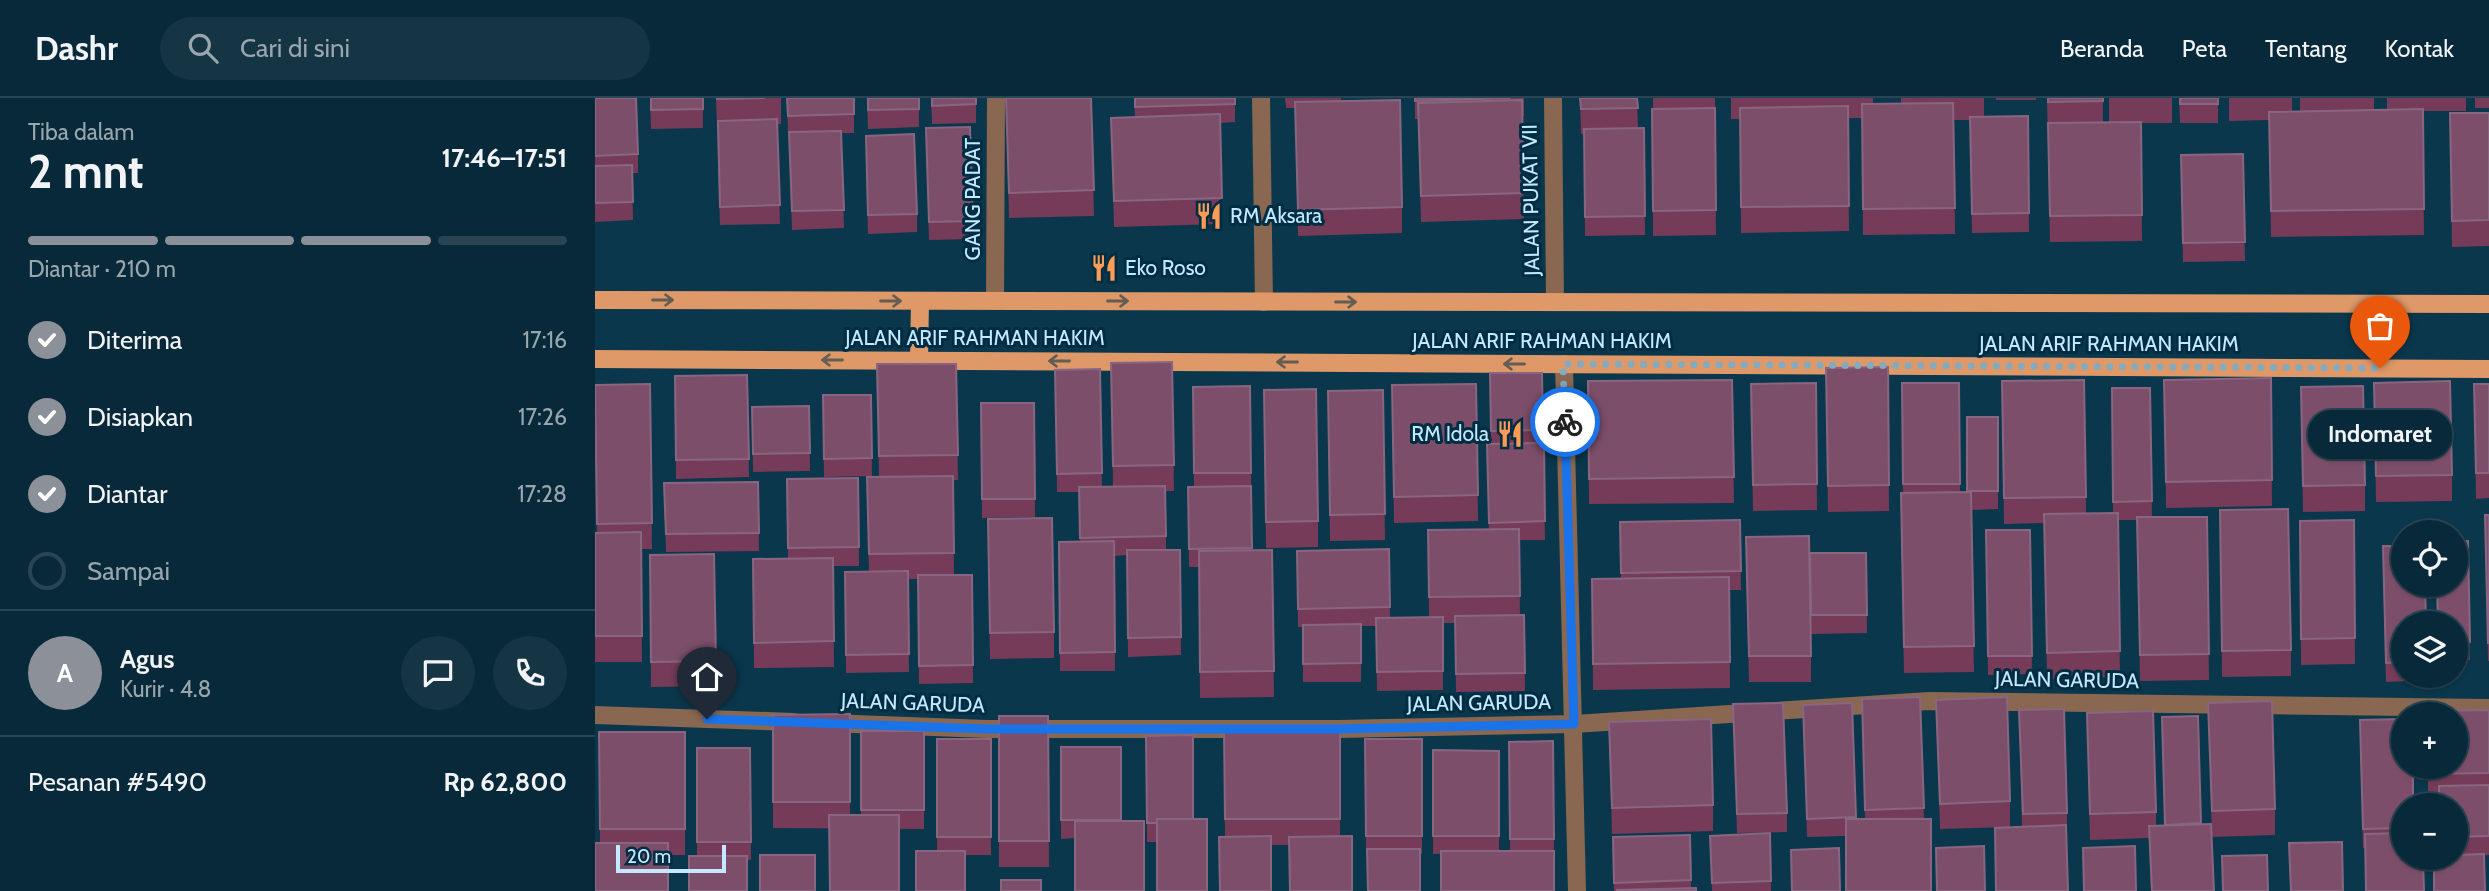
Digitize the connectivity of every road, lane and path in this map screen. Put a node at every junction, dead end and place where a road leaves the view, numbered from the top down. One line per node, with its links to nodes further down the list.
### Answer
1 (996, 98): 6 (street, GANG PADAT)
2 (1261, 98): 7 (street)
3 (1553, 98): 8 (street, JALAN PUKAT VII)
4 (595, 300): 5 (main road, JALAN ARIF RAHMAN HAKIM, one-way to 5)
5 (920, 301): 6 (main road, JALAN ARIF RAHMAN HAKIM); 11 (main road)
6 (995, 301): 7 (main road, JALAN ARIF RAHMAN HAKIM, one-way to 7)
7 (1264, 302): 8 (main road, JALAN ARIF RAHMAN HAKIM, one-way to 8)
8 (1555, 302): 9 (main road, JALAN ARIF RAHMAN HAKIM)
9 (2489, 304)
10 (595, 359): 11 (main road, JALAN ARIF RAHMAN HAKIM, one-way to 10)
11 (919, 360): 12 (main road, JALAN ARIF RAHMAN HAKIM, one-way to 11)
12 (1563, 364): 13 (main road, JALAN ARIF RAHMAN HAKIM); 16 (street)
13 (2489, 369)
14 (2489, 708): 16 (street, JALAN GARUDA)
15 (595, 715): 16 (street, JALAN GARUDA)
16 (1574, 724): 17 (street)
17 (1577, 891)

